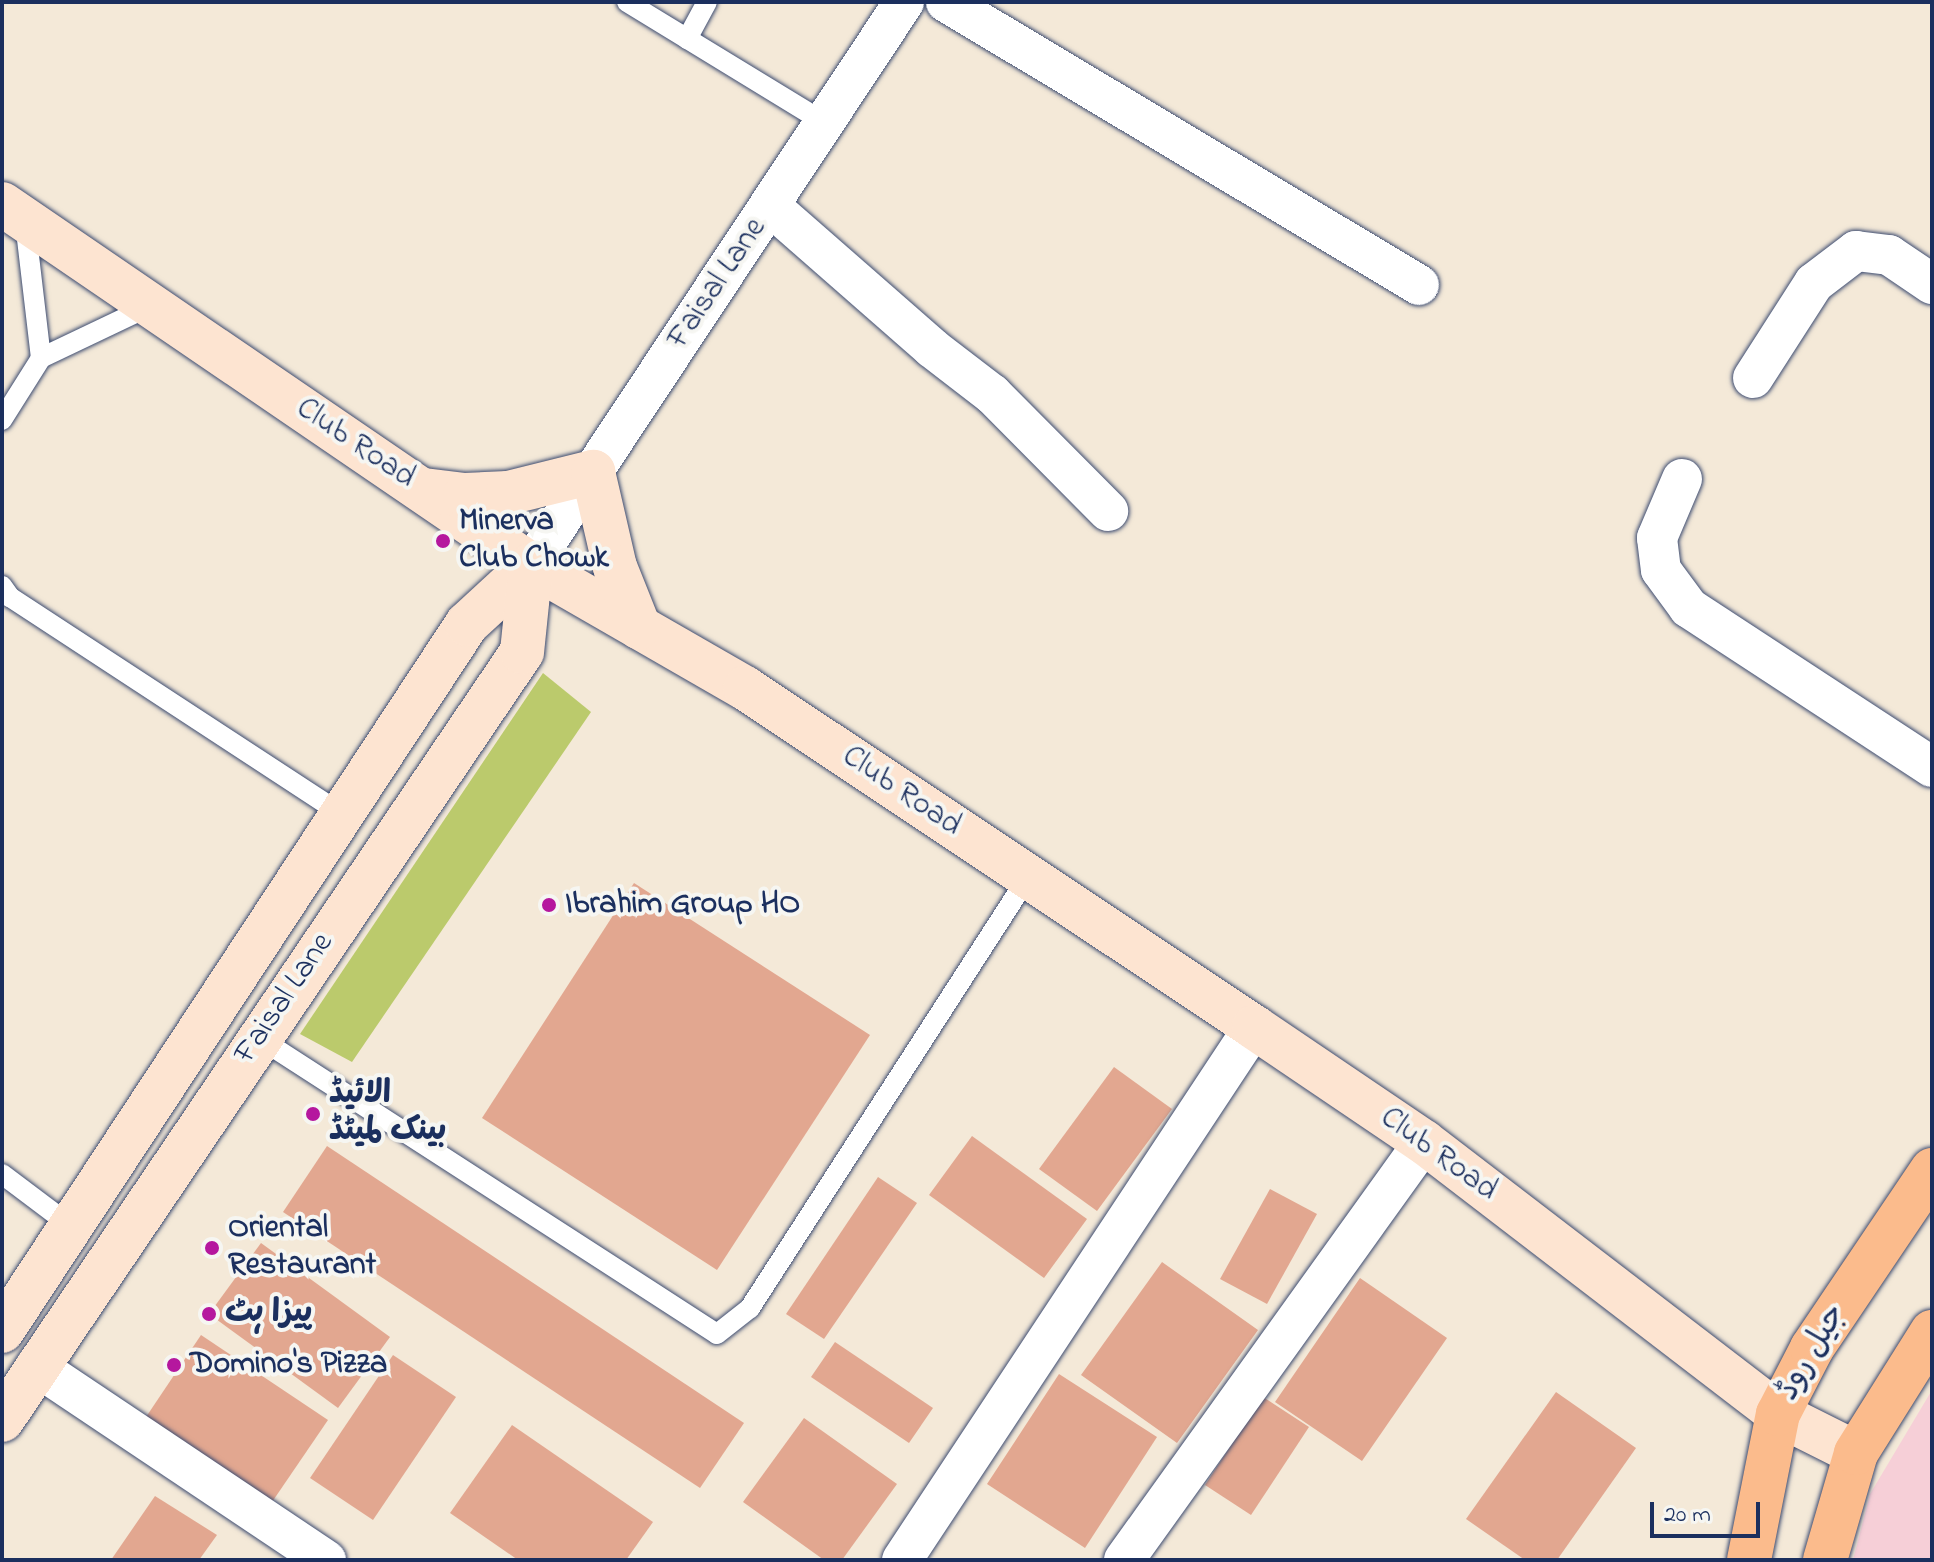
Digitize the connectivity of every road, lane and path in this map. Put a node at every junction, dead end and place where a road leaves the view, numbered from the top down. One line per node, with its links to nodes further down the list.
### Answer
1 (627, 2): 5 (lane)
2 (707, 2): 5 (lane)
3 (904, 2): 6 (street, Faisal Lane)
4 (946, 2): 10 (street)
5 (687, 39): 6 (lane)
6 (825, 123): 7 (street, Faisal Lane)
7 (770, 206): 15 (street, Faisal Lane); 18 (street)
8 (13, 211): 11 (main road, Club Road); 12 (lane)
9 (1932, 284): 13 (street)
10 (1419, 285)
11 (152, 305): 12 (lane); 17 (main road, Club Road)
12 (41, 358): 14 (lane)
13 (1753, 378)
14 (2, 420)
15 (593, 472): 17 (main road); 19 (street, Faisal Lane); 21 (main road)
16 (1682, 479): 22 (street)
17 (421, 490): 19 (main road, Club Road)
18 (1108, 511)
19 (531, 565): 21 (main road, Club Road); 23 (main road, Faisal Lane); 26 (main road, Faisal Lane)
20 (2, 586): 23 (lane)
21 (639, 627): 24 (main road, Club Road)
22 (1932, 767)
23 (342, 814): 30 (main road, Faisal Lane)
24 (1028, 877): 25 (main road, Club Road); 26 (lane)
25 (1254, 1027): 27 (main road, Club Road); 38 (street)
26 (259, 1038): 33 (main road, Faisal Lane)
27 (1424, 1142): 34 (main road, Club Road); 39 (street)
28 (1932, 1170): 34 (main road, جیل روڈ)
29 (2, 1174): 30 (lane)
30 (71, 1226): 31 (main road, Faisal Lane)
31 (2, 1331)
32 (1925, 1359): 36 (main road)
33 (36, 1366): 35 (main road, Faisal Lane); 37 (street)
34 (1778, 1414): 36 (main road, Club Road); 40 (main road, جیل روڈ)
35 (2, 1420)
36 (1856, 1453): 41 (main road)
37 (326, 1560)
38 (902, 1560)
39 (1124, 1560)
40 (1749, 1560)
41 (1825, 1560)

